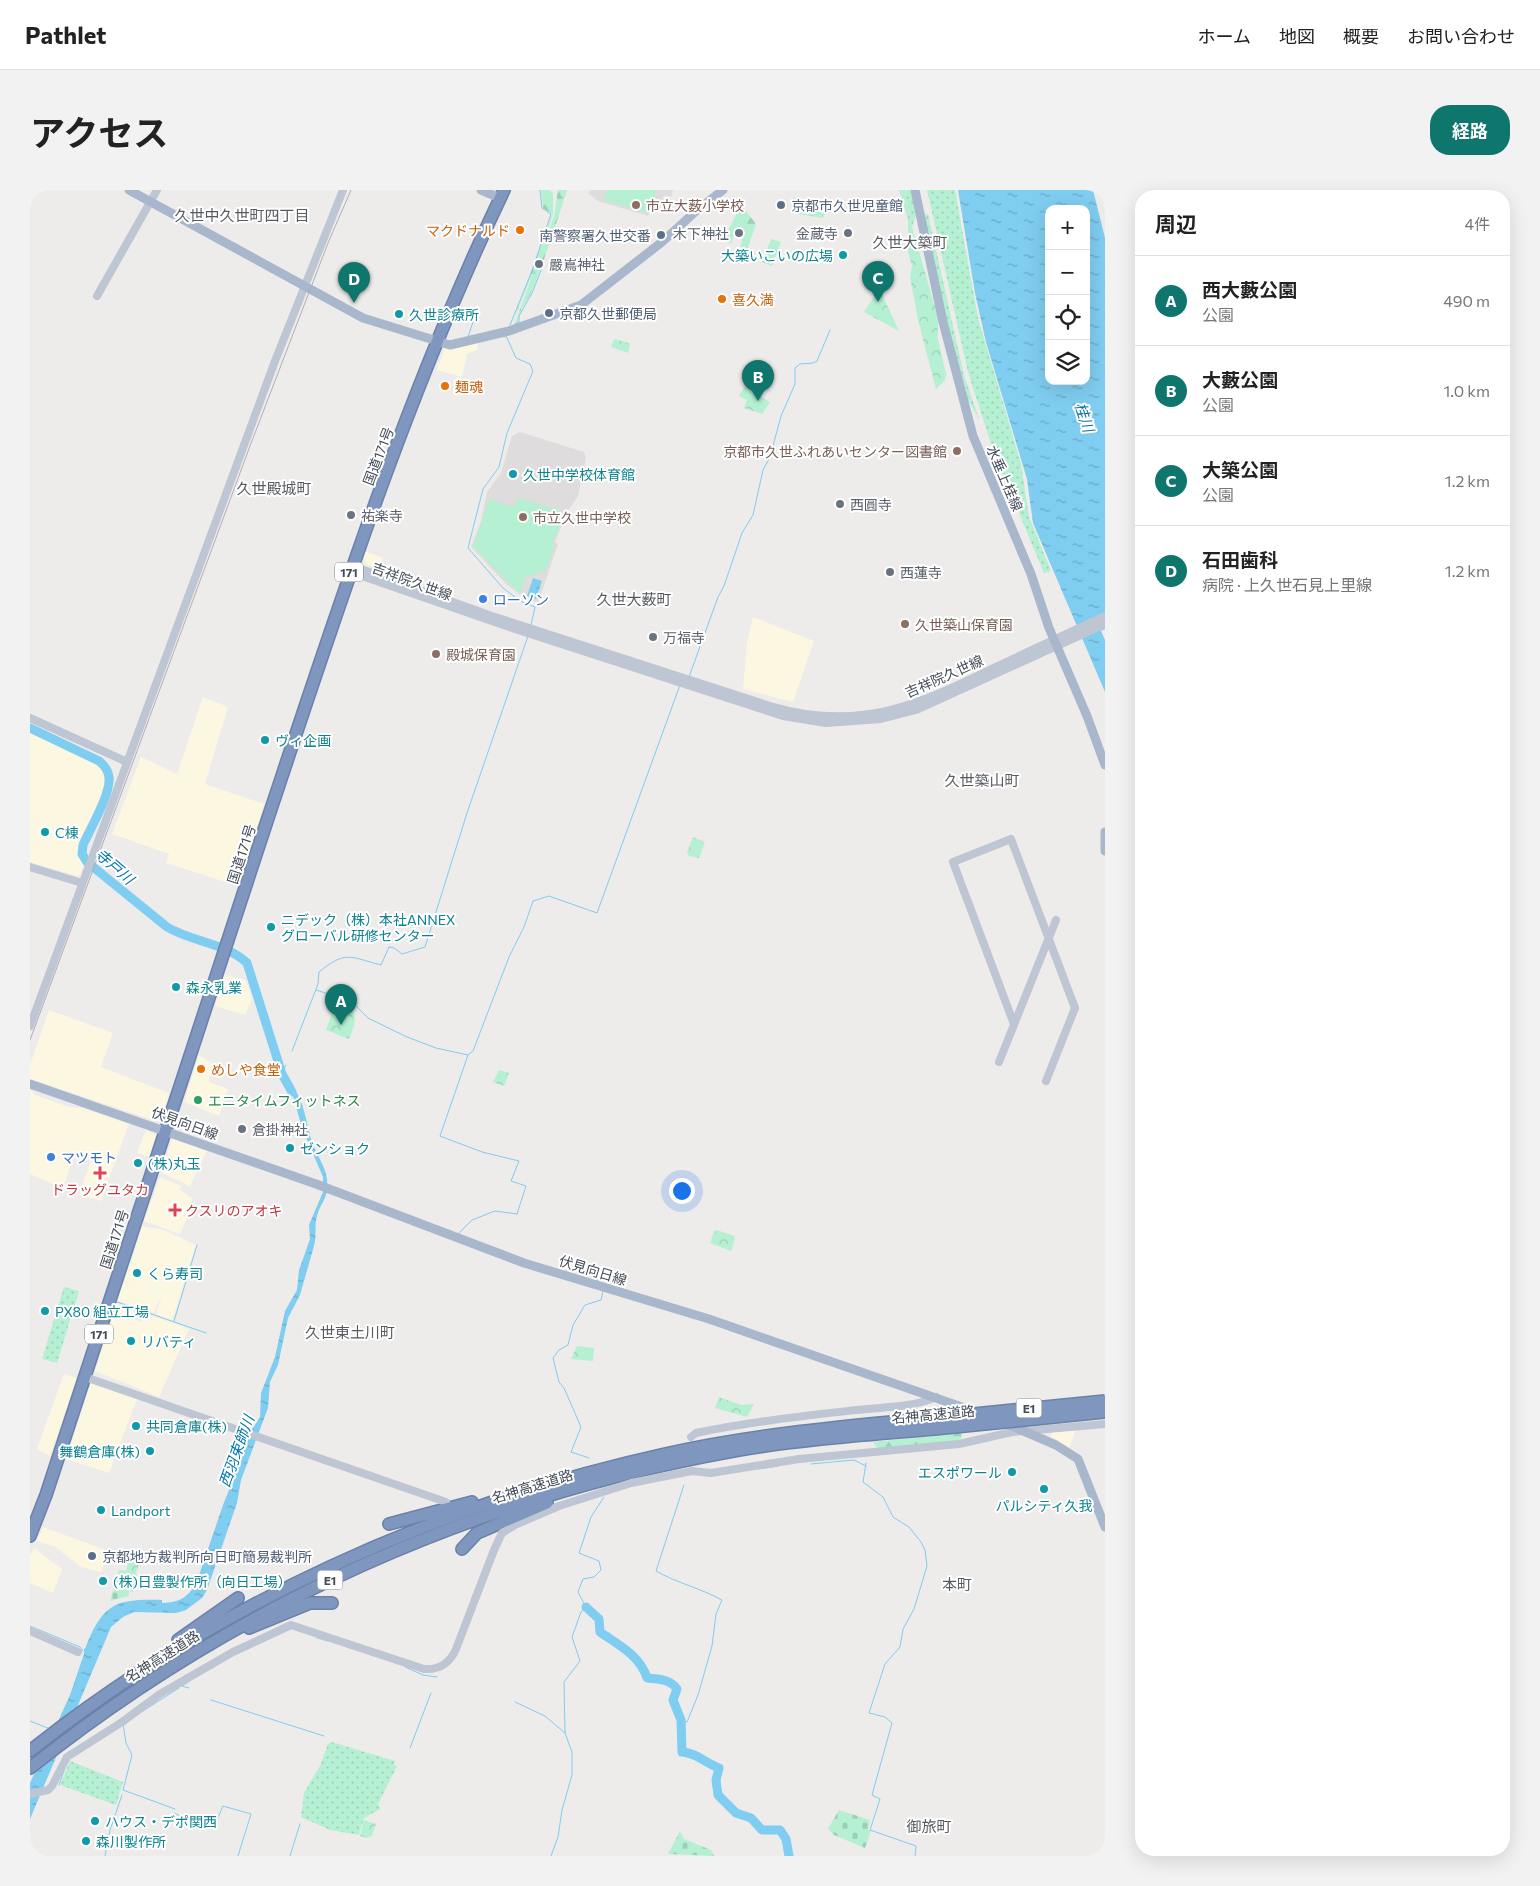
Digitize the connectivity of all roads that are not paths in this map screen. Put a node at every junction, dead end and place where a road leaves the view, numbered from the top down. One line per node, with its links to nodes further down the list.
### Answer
1 (129, 190): 8 (main road)
2 (157, 190): 8 (street)
3 (343, 190): 9 (street)
4 (481, 190): 7 (main road)
5 (723, 190): 11 (main road)
6 (915, 190): 16 (main road, 水垂上桂線)
7 (502, 194): 11 (highway, 国道171号 / 171)
8 (150, 201): 9 (main road); 10 (street)
9 (304, 286): 11 (main road); 18 (street)
10 (97, 296)
11 (439, 341): 12 (highway, 国道171号 / 171)
12 (351, 568): 16 (street, 吉祥院久世線); 31 (highway, 国道171号 / 171)
13 (1105, 616): 15 (street)
14 (1105, 624): 15 (street)
15 (1065, 638): 16 (street, 吉祥院久世線)
16 (1055, 643): 19 (main road, 水垂上桂線)
17 (30, 718): 18 (street)
18 (127, 762): 23 (street)
19 (1105, 764)
20 (1105, 832): 21 (main road)
21 (1105, 851)
22 (30, 867): 23 (street)
23 (82, 883): 27 (street)
24 (1056, 920): 25 (street)
25 (1049, 938): 26 (street); 26 (street); 29 (street)
26 (1014, 1024): 28 (street)
27 (30, 1026)
28 (1000, 1062)
29 (1046, 1081)
30 (30, 1084): 31 (main road, 伏見向日線)
31 (166, 1130): 32 (highway, 国道171号 / 171); 33 (main road, 伏見向日線)
32 (85, 1377): 42 (street); 45 (highway, 国道171号 / 171)
33 (936, 1397): 38 (main road, 伏見向日線); 39 (street)
34 (1105, 1401): 36 (highway, 名神高速道路 / E1, bridge)
35 (1105, 1412): 36 (highway, 名神高速道路 / E1, bridge)
36 (954, 1421): 40 (highway, 名神高速道路 / E1)
37 (1105, 1424): 38 (street)
38 (1029, 1432): 44 (main road, 伏見向日線); 55 (street)
39 (691, 1437)
40 (702, 1452): 41 (highway, 名神高速道路 / E1); 41 (highway, 名神高速道路 / E1)
41 (522, 1500): 43 (highway); 46 (highway); 49 (highway, 名神高速道路 / E1); 52 (highway, 名神高速道路 / E1)
42 (446, 1502)
43 (389, 1524)
44 (1105, 1527)
45 (30, 1536)
46 (462, 1549)
47 (238, 1598): 52 (highway)
48 (332, 1603): 49 (highway)
49 (238, 1628): 52 (highway, 名神高速道路 / E1)
50 (30, 1631): 51 (street)
51 (78, 1652)
52 (146, 1672): 53 (highway); 54 (highway, 名神高速道路 / E1)
53 (30, 1751)
54 (30, 1768)
55 (30, 1794)

